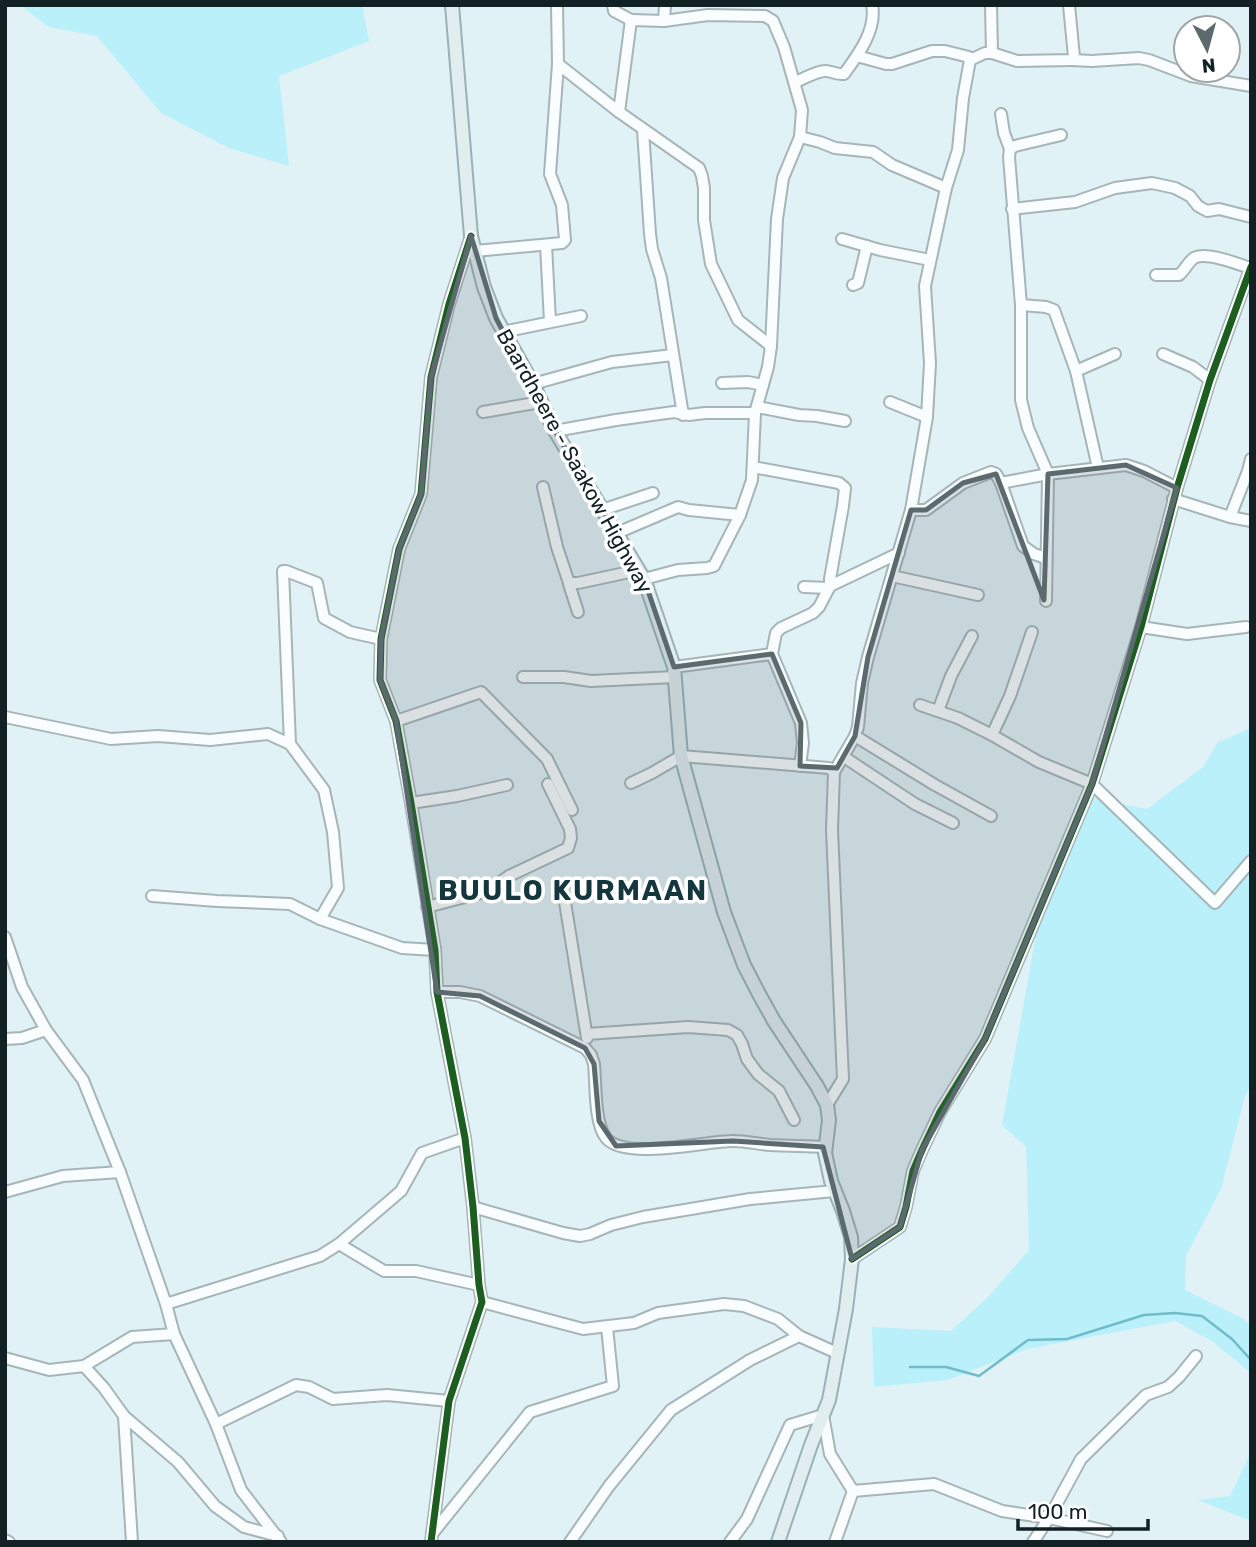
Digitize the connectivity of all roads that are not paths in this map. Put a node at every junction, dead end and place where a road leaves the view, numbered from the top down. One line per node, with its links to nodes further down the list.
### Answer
1 (452, 5): 28 (main road, Baardheere - Saakow Highway)
2 (556, 5): 16 (street)
3 (613, 5): 10 (street)
4 (665, 5): 11 (street)
5 (872, 5): 13 (street)
6 (991, 5): 12 (street)
7 (1069, 5): 15 (street)
8 (711, 10): 9 (street); 11 (street)
9 (765, 11): 17 (street)
10 (631, 20): 11 (street); 19 (street)
11 (664, 21)
12 (992, 53): 14 (street); 15 (street)
13 (857, 56): 14 (street); 17 (street)
14 (970, 60): 25 (street)
15 (1072, 60): 18 (street)
16 (558, 64): 19 (street); 30 (street)
17 (795, 82): 23 (street)
18 (1251, 86)
19 (618, 112): 21 (street)
20 (1001, 114): 24 (street)
21 (643, 130): 41 (street); 44 (street)
22 (1062, 135): 24 (street)
23 (800, 137): 25 (street); 41 (street)
24 (1010, 149): 26 (street)
25 (946, 188): 33 (street)
26 (1012, 209): 27 (street); 37 (street)
27 (1251, 217)
28 (471, 236): 32 (main road, Baardheere - Saakow Highway); 86 (street)
29 (842, 239): 31 (street)
30 (546, 245): 32 (street); 39 (street)
31 (867, 246): 33 (street); 36 (street)
32 (475, 251): 40 (main road, Baardheere - Saakow Highway)
33 (930, 260): 55 (street)
34 (1251, 267): 35 (street); 46 (street)
35 (1156, 275)
36 (853, 285)
37 (1021, 305): 45 (street); 61 (street)
38 (581, 316): 39 (street)
39 (550, 321): 40 (street)
40 (503, 332): 48 (main road, Baardheere - Saakow Highway)
41 (771, 346): 49 (street)
42 (1115, 354): 45 (street)
43 (1163, 354): 46 (street)
44 (673, 355): 48 (street); 54 (street)
45 (1076, 371): 60 (street)
46 (1210, 380): 65 (street)
47 (722, 383): 49 (street)
48 (533, 384): 50 (main road, Baardheere - Saakow Highway)
49 (763, 384): 52 (street)
50 (541, 402): 53 (street); 57 (main road, Baardheere - Saakow Highway)
51 (890, 402): 55 (street)
52 (756, 410): 54 (street); 56 (street); 59 (street)
53 (483, 412)
54 (683, 415): 57 (street)
55 (926, 417): 67 (street)
56 (845, 421)
57 (555, 431): 66 (main road, Baardheere - Saakow Highway)
58 (1251, 459): 69 (street)
59 (753, 467): 68 (street); 78 (street)
60 (1098, 468): 61 (street); 65 (street)
61 (1048, 474): 62 (street); 73 (street)
62 (1001, 483): 67 (street); 73 (street)
63 (543, 487): 76 (street)
64 (653, 492): 66 (street)
65 (1175, 494): 69 (street); 82 (street)
66 (602, 510): 71 (main road, Baardheere - Saakow Highway)
67 (911, 510): 72 (street)
68 (740, 515): 71 (street); 74 (street)
69 (1230, 517): 70 (street)
70 (1251, 521)
71 (617, 533): 74 (main road, Baardheere - Saakow Highway)
72 (899, 552): 75 (street); 78 (street)
73 (1046, 558): 80 (street)
74 (641, 574): 76 (street); 88 (main road, Baardheere - Saakow Highway)
75 (892, 576): 79 (street); 95 (street)
76 (569, 584): 81 (street)
77 (804, 587): 78 (street)
78 (829, 587): 87 (street)
79 (978, 595)
80 (1046, 601)
81 (578, 612)
82 (1141, 627): 83 (street); 103 (street)
83 (1247, 627)
84 (1032, 632): 94 (street)
85 (972, 636): 91 (street)
86 (381, 639): 93 (street); 96 (street)
87 (772, 654): 88 (street); 99 (street)
88 (674, 672): 89 (street); 97 (main road, Baardheere - Saakow Highway)
89 (523, 677)
90 (920, 705): 91 (street)
91 (938, 711): 94 (street)
92 (5, 717): 96 (street)
93 (396, 720): 105 (street); 106 (street)
94 (992, 734): 103 (street)
95 (855, 736): 98 (street); 107 (street)
96 (290, 744): 113 (street)
97 (681, 756): 99 (street); 101 (street); 121 (main road, Baardheere - Saakow Highway)
98 (844, 757): 100 (street); 108 (street)
99 (800, 766): 100 (street)
100 (834, 772): 121 (street)
101 (631, 783)
102 (548, 784): 112 (street)
103 (1092, 784): 109 (street); 130 (street)
104 (507, 785): 105 (street)
105 (411, 803): 112 (street)
106 (572, 810)
107 (991, 816)
108 (953, 823)
109 (1251, 861)
110 (152, 896): 113 (street)
111 (564, 896): 118 (street)
112 (427, 906): 115 (street)
113 (320, 919): 115 (street)
114 (5, 937): 117 (street)
115 (435, 950): 116 (street)
116 (437, 992): 120 (street); 123 (street)
117 (46, 1030): 119 (street); 125 (street)
118 (587, 1034): 120 (street); 122 (street)
119 (5, 1039)
120 (585, 1048): 124 (street)
121 (827, 1105): 124 (main road)
122 (794, 1120)
123 (465, 1138): 128 (street); 129 (street)
124 (825, 1147): 126 (main road)
125 (120, 1172): 127 (street); 133 (street)
126 (834, 1191): 128 (street); 130 (main road)
127 (5, 1192)
128 (473, 1207): 131 (street)
129 (340, 1244): 131 (street); 133 (street)
130 (852, 1259): 137 (main road)
131 (478, 1285): 132 (street)
132 (482, 1302): 134 (street); 141 (street)
133 (166, 1304): 135 (street)
134 (607, 1327): 136 (street); 148 (street)
135 (174, 1334): 140 (street); 144 (street)
136 (799, 1336): 137 (street); 151 (street)
137 (836, 1353): 142 (main road)
138 (1196, 1356): 146 (street)
139 (5, 1358): 140 (street)
140 (84, 1366): 143 (street)
141 (449, 1401): 144 (street); 148 (street)
142 (824, 1415): 145 (street); 152 (street); 153 (main road)
143 (124, 1416): 149 (street); 150 (street)
144 (216, 1424): 149 (street)
145 (853, 1491): 146 (street); 154 (street)
146 (1049, 1518): 147 (street); 155 (street)
147 (1107, 1531)
148 (431, 1538)
149 (279, 1539)
150 (132, 1542)
151 (570, 1542)
152 (730, 1542)
153 (778, 1542)
154 (835, 1542)
155 (1033, 1542)

